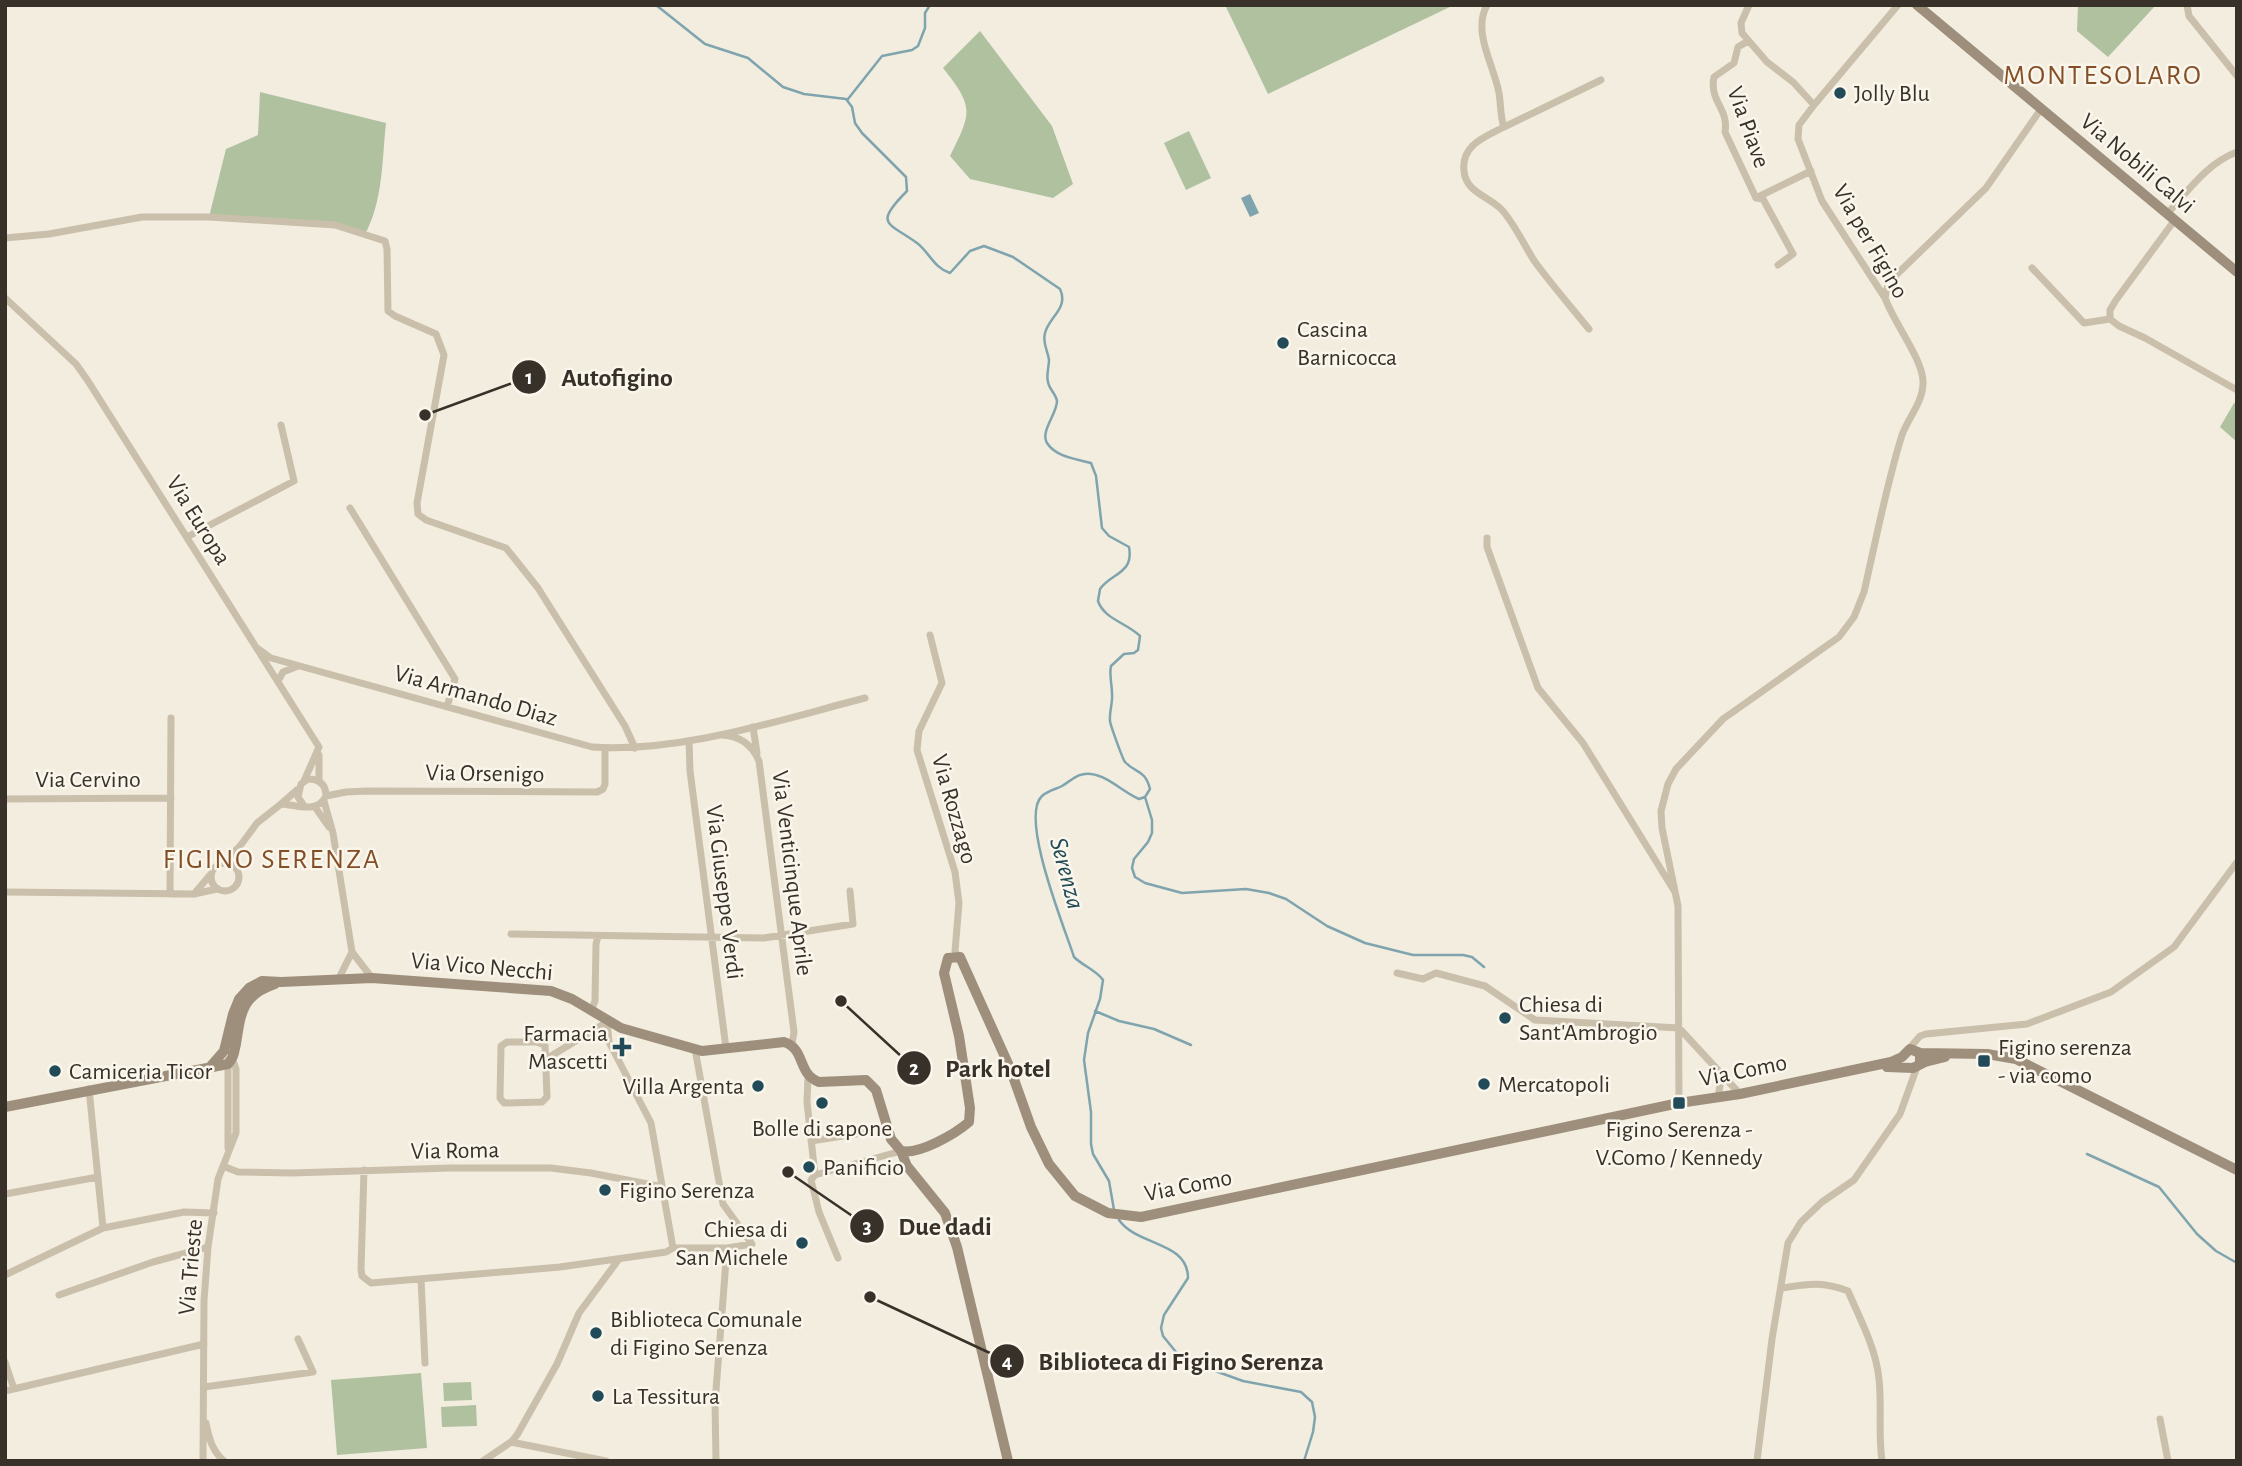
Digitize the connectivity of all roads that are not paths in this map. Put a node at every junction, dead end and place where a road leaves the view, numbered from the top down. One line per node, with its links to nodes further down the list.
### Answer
1 (1487, 5): 11 (street)
2 (1749, 5): 6 (street, Via Piave)
3 (1898, 5): 9 (street, Via per Figino)
4 (1917, 5): 10 (street, Via Nobili Calvi)
5 (2187, 5): 7 (street)
6 (1748, 41): 9 (street, Via Piave); 14 (street, Via Piave)
7 (2237, 76)
8 (1601, 80): 11 (street)
9 (1814, 104): 13 (street, Via per Figino)
10 (2041, 109): 15 (street, Via Nobili Calvi); 21 (street)
11 (1504, 127): 23 (street)
12 (2237, 152): 15 (street)
13 (1811, 171): 14 (street, Via Piave); 21 (street, Via per Figino)
14 (1756, 198): 17 (street, Via Piave)
15 (2171, 218): 19 (street, Via Nobili Calvi); 22 (street)
16 (5, 238): 41 (street)
17 (1778, 265)
18 (2032, 268): 22 (street)
19 (2237, 272)
20 (5, 298): 27 (street, Via Europa)
21 (1885, 299): 64 (street, Via per Figino)
22 (2110, 318): 24 (street)
23 (1589, 329)
24 (2237, 390)
25 (281, 425): 27 (street)
26 (350, 509): 34 (street)
27 (187, 537): 30 (street, Via Europa)
28 (1487, 538): 64 (street)
29 (930, 635): 70 (street, Via Rozzago)
30 (257, 649): 31 (street, Via Armando Diaz); 32 (street, Via Europa)
31 (299, 666): 32 (street); 34 (street, Via Armando Diaz)
32 (278, 681): 39 (street, Via Europa)
33 (865, 698): 36 (street, Via Armando Diaz)
34 (447, 707): 40 (street, Via Armando Diaz)
35 (171, 718): 47 (street, Via Cervino)
36 (752, 727): 37 (street, Via Armando Diaz); 42 (street)
37 (715, 734): 38 (street, Via Armando Diaz); 42 (street, Via Venticinque Aprile)
38 (689, 741): 41 (street, Via Armando Diaz); 68 (street, Via Giuseppe Verdi)
39 (319, 747): 43 (street); 44 (street)
40 (605, 748): 41 (street, Via Armando Diaz); 46 (street, Via Orsenigo)
41 (635, 748)
42 (759, 761): 67 (street, Via Venticinque Aprile)
43 (304, 781): 44 (street); 45 (street)
44 (321, 783): 46 (street); 49 (street)
45 (298, 790): 50 (street); 51 (street)
46 (346, 792): 49 (street, Via Orsenigo)
47 (171, 798): 48 (street, Via Cervino); 62 (street, Via Cervino)
48 (5, 799)
49 (325, 799): 52 (street); 53 (street)
50 (281, 804): 51 (street); 54 (street)
51 (304, 806): 52 (street)
52 (315, 807): 53 (street)
53 (333, 833): 69 (street)
54 (240, 846): 56 (street); 57 (street)
55 (2237, 862): 83 (street)
56 (223, 863): 57 (street); 58 (street)
57 (236, 869): 59 (street)
58 (211, 875): 59 (street); 63 (street)
59 (217, 889): 63 (street)
60 (850, 891): 67 (street)
61 (5, 892): 62 (street)
62 (170, 894): 63 (street)
63 (194, 894)
64 (1676, 895): 78 (street)
65 (511, 934): 66 (street)
66 (598, 936): 68 (street); 75 (street)
67 (782, 936): 68 (street); 79 (street, Via Venticinque Aprile)
68 (711, 937): 80 (street, Via Giuseppe Verdi)
69 (352, 952): 72 (street); 73 (street)
70 (958, 957): 91 (street, Via Como); 95 (street)
71 (1397, 973): 78 (street)
72 (372, 978): 73 (street, Via Vico Necchi); 75 (street, Via Vico Necchi)
73 (338, 980): 74 (street, Via Vico Necchi)
74 (281, 982): 77 (street, Via Vico Necchi); 84 (street, Via Vico Necchi)
75 (591, 1011): 76 (street, Via Vico Necchi)
76 (607, 1022): 81 (street, Via Vico Necchi); 82 (street); 101 (street)
77 (230, 1026): 84 (street, Via Vico Necchi); 85 (street, Via Vico Necchi)
78 (1679, 1028): 86 (street); 91 (street)
79 (792, 1044): 80 (street, Via Vico Necchi); 87 (street)
80 (726, 1048): 81 (street, Via Vico Necchi)
81 (695, 1049): 107 (street)
82 (546, 1059): 82 (street)
83 (1913, 1060): 89 (street, Via Como); 98 (street, Via Como); 112 (street)
84 (229, 1062): 85 (street); 96 (street, Via Trieste)
85 (212, 1065): 88 (street)
86 (1722, 1074): 89 (street); 90 (street)
87 (808, 1077): 94 (street); 95 (street)
88 (89, 1089): 92 (street); 100 (street)
89 (1740, 1094): 90 (street, Via Como)
90 (1718, 1097): 91 (street, Via Como)
91 (1679, 1103)
92 (5, 1107)
93 (862, 1133): 94 (street)
94 (811, 1141): 99 (street)
95 (901, 1151): 99 (street); 128 (street)
96 (226, 1159): 97 (street, Via Roma); 103 (street, Via Trieste)
97 (364, 1170): 101 (street, Via Roma); 111 (street)
98 (2237, 1170)
99 (815, 1175): 108 (street)
100 (98, 1177): 102 (street); 104 (street)
101 (662, 1190): 106 (street)
102 (5, 1194)
103 (214, 1213): 104 (street); 105 (street, Via Trieste)
104 (103, 1228): 110 (street)
105 (208, 1247): 113 (street); 115 (street, Via Trieste)
106 (673, 1248): 107 (street); 109 (street)
107 (727, 1248): 127 (street)
108 (838, 1258)
109 (619, 1259): 111 (street); 122 (street)
110 (5, 1275)
111 (422, 1279): 117 (street)
112 (1782, 1288): 129 (street); 130 (street)
113 (59, 1295)
114 (298, 1339): 118 (street)
115 (204, 1344): 118 (street, Via Trieste); 119 (street)
116 (5, 1362): 119 (street)
117 (425, 1363)
118 (204, 1387): 120 (street, Via Trieste)
119 (9, 1390)
120 (204, 1409): 123 (street); 124 (street)
121 (2160, 1419): 131 (street)
122 (511, 1442): 125 (street); 126 (street)
123 (203, 1461)
124 (224, 1461)
125 (483, 1461)
126 (607, 1461)
127 (716, 1461)
128 (1008, 1461)
129 (1757, 1461)
130 (1882, 1461)
131 (2168, 1461)

